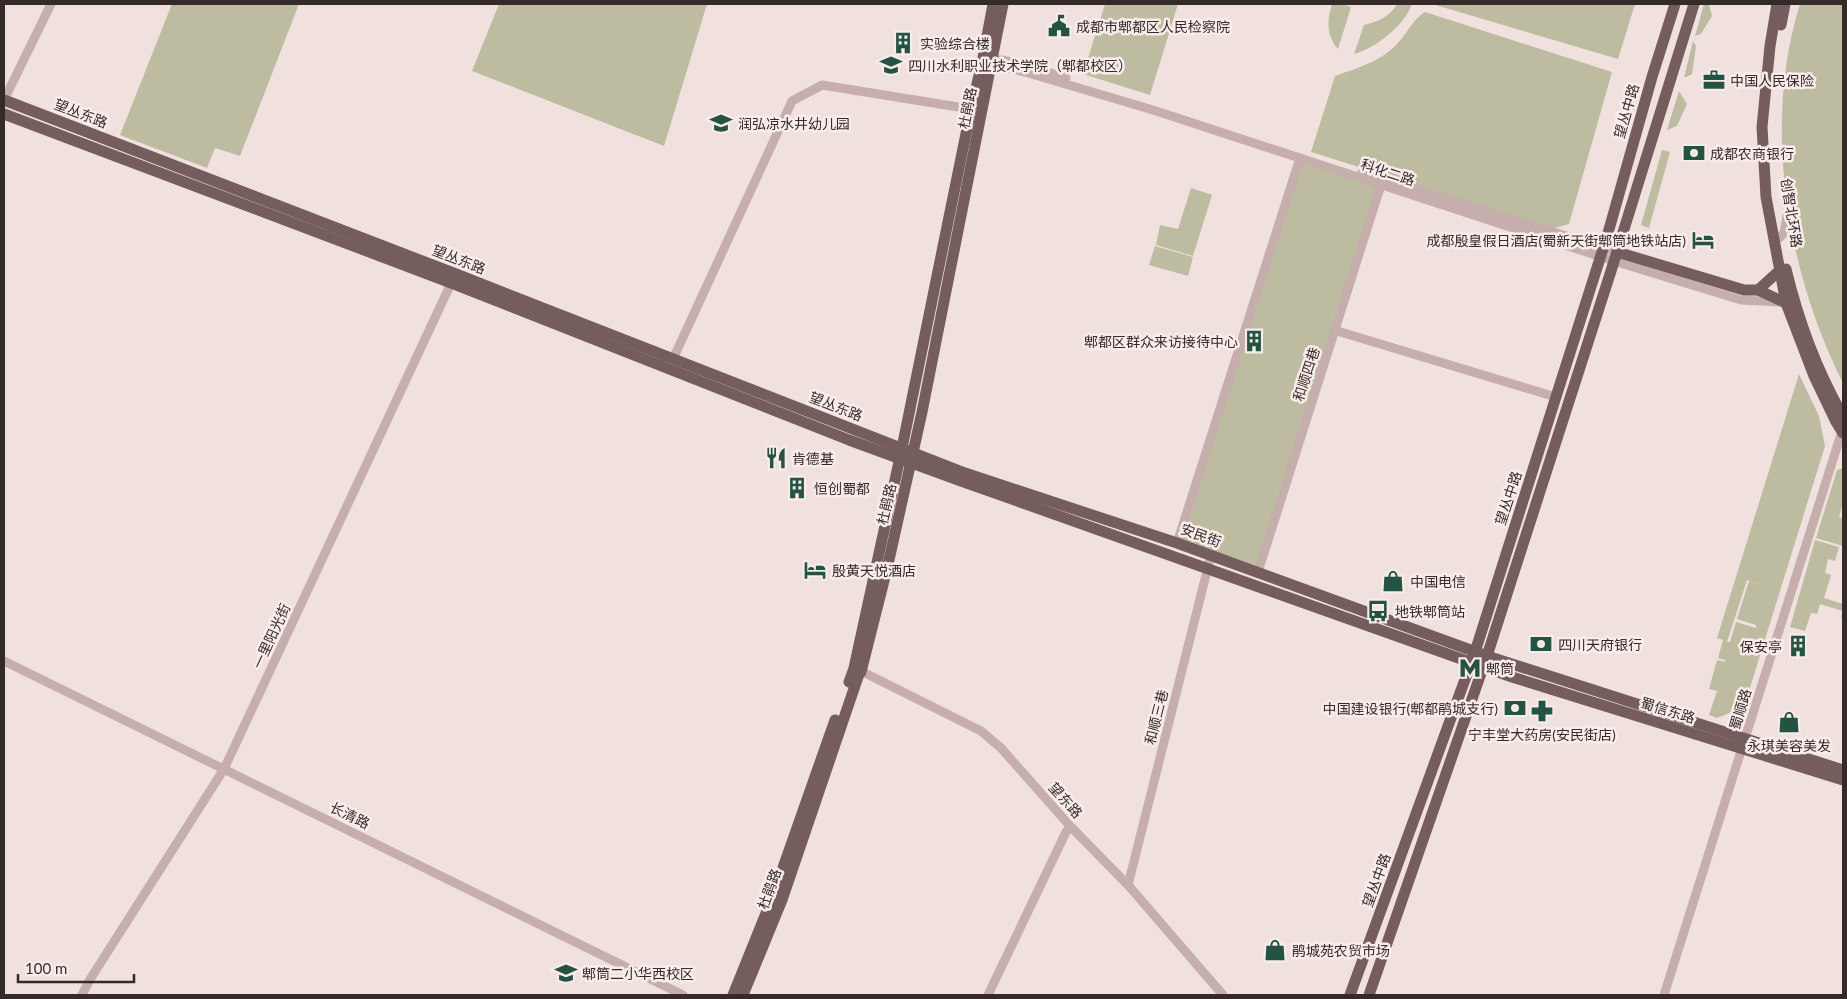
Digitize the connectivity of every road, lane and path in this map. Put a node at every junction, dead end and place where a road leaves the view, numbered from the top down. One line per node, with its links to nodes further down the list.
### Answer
1 (51, 4): 9 (street)
2 (993, 4): 8 (main road, 杜鹃路)
3 (1003, 4): 8 (main road, 杜鹃路)
4 (1675, 4): 16 (main road, 望丛中路)
5 (1694, 4): 17 (main road, 望丛中路)
6 (1777, 4): 18 (main road)
7 (1785, 4): 15 (main road, 创智北环路)
8 (989, 62): 10 (main road, 杜鹃路); 12 (street, 科化二路); 16 (street); 29 (main road, 杜鹃路)
9 (4, 100): 19 (main road, 望丛东路)
10 (971, 109): 25 (street); 29 (main road, 杜鹃路)
11 (4, 114): 19 (main road, 望丛东路)
12 (1300, 158): 13 (street, 科化二路); 30 (street)
13 (1381, 184): 16 (street, 科化二路); 23 (street, 和顺四巷)
14 (1788, 210): 15 (street)
15 (1779, 238): 20 (main road, 创智北环路)
16 (1602, 252): 17 (street, 科化二路); 26 (main road, 望丛中路)
17 (1616, 256): 21 (main road); 22 (street, 科化二路); 36 (main road, 望丛中路)
18 (1779, 272): 21 (main road); 22 (main road)
19 (454, 278): 25 (main road, 望丛东路); 29 (main road, 望丛东路); 39 (street, 一里阳光街)
20 (1790, 284): 22 (main road); 24 (main road, 创智北环路)
21 (1758, 290): 22 (main road)
22 (1786, 303): 24 (main road); 28 (main road)
23 (1334, 330): 26 (street); 33 (street, 和顺四巷)
24 (1806, 335): 27 (main road, 创智北环路)
25 (673, 359): 29 (main road, 望丛东路)
26 (1556, 397): 34 (main road, 望丛中路)
27 (1843, 416)
28 (1842, 432): 38 (street, 蜀顺路)
29 (906, 456): 30 (main road, 安民街); 32 (main road, 安民街); 37 (main road, 杜鹃路)
30 (1177, 542): 31 (main road, 安民街)
31 (1211, 555): 32 (street, 和顺三巷); 33 (main road, 安民街)
32 (1207, 569): 34 (main road, 安民街); 43 (street, 和顺三巷)
33 (1258, 572): 34 (main road, 安民街)
34 (1473, 658): 36 (main road, 安民街); 50 (main road, 望丛中路)
35 (4, 661): 39 (street, 长清路)
36 (1485, 662): 38 (main road, 蜀信东路); 51 (main road, 望丛中路)
37 (858, 670): 42 (street, 望东路); 46 (main road, 杜鹃路); 47 (main road, 杜鹃路)
38 (1743, 744): 40 (main road, 蜀信东路); 41 (main road, 蜀信东路); 52 (street, 蜀顺路)
39 (224, 769): 44 (street, 一里阳光街); 45 (street, 长清路)
40 (1843, 770)
41 (1843, 780)
42 (1070, 826): 43 (street, 望东路); 48 (street)
43 (1128, 885): 49 (street, 望东路)
44 (82, 995)
45 (684, 995)
46 (733, 995)
47 (743, 995)
48 (988, 995)
49 (1222, 995)
50 (1350, 995)
51 (1369, 995)
52 (1664, 995)

